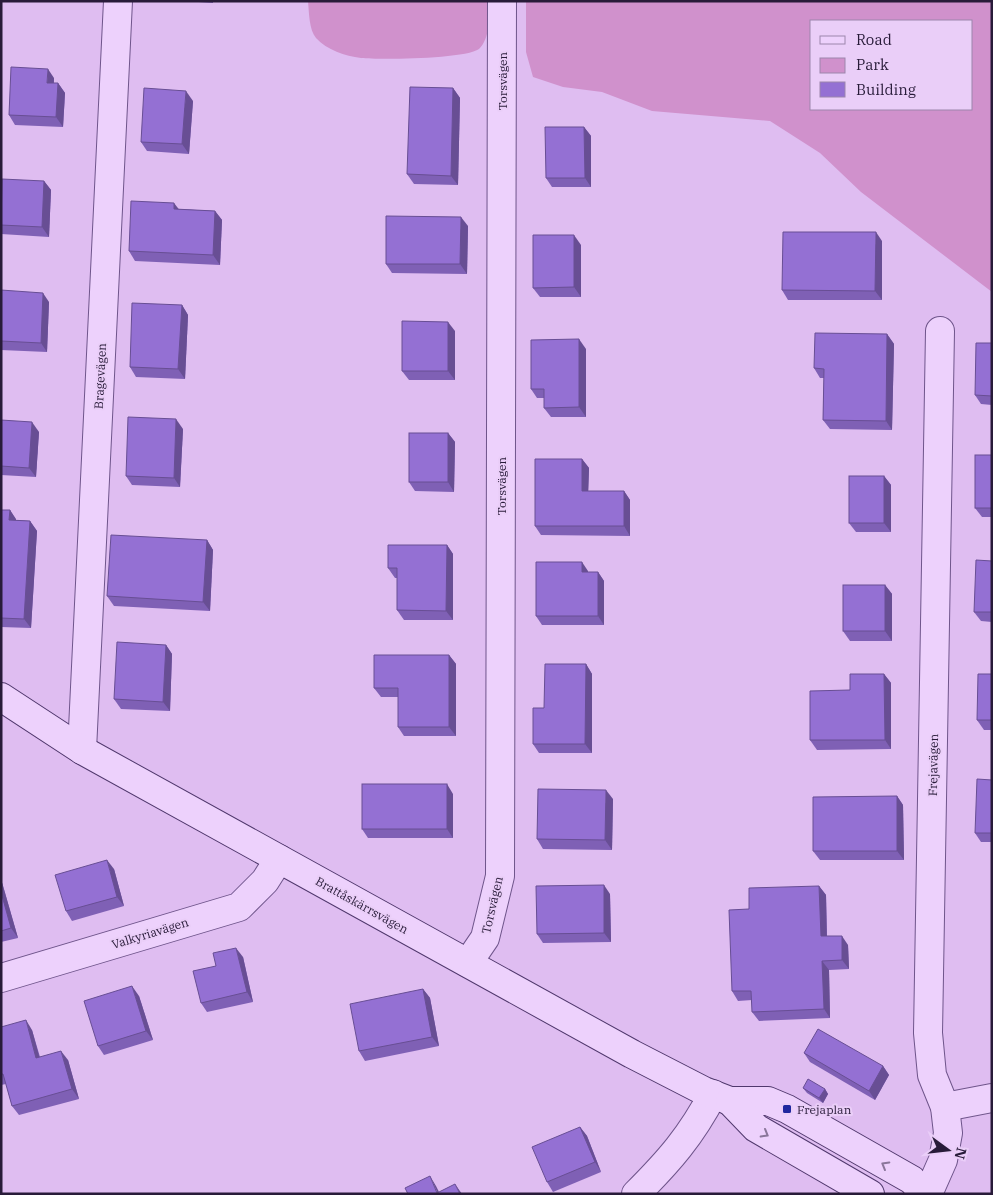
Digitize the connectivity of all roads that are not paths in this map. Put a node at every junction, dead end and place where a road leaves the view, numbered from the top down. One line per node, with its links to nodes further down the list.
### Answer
1 (118, 1): 5 (street, Bragevägen)
2 (502, 1): 7 (street, Torsvägen)
3 (940, 331): 11 (street, Frejavägen)
4 (1, 697): 5 (street, Brattåskärrsvägen)
5 (82, 750): 6 (street, Brattåskärrsvägen)
6 (279, 859): 7 (street, Brattåskärrsvägen); 8 (street, Valkyriavägen)
7 (468, 963): 9 (street, Brattåskärrsvägen)
8 (1, 978)
9 (721, 1098): 12 (street); 13 (street, Brattåskärrsvägen, one-way to 13); 14 (street, Brattåskärrsvägen, one-way to 9)
10 (992, 1098): 11 (street)
11 (945, 1108): 14 (street, Frejavägen)
12 (636, 1194)
13 (870, 1194)
14 (926, 1194)

